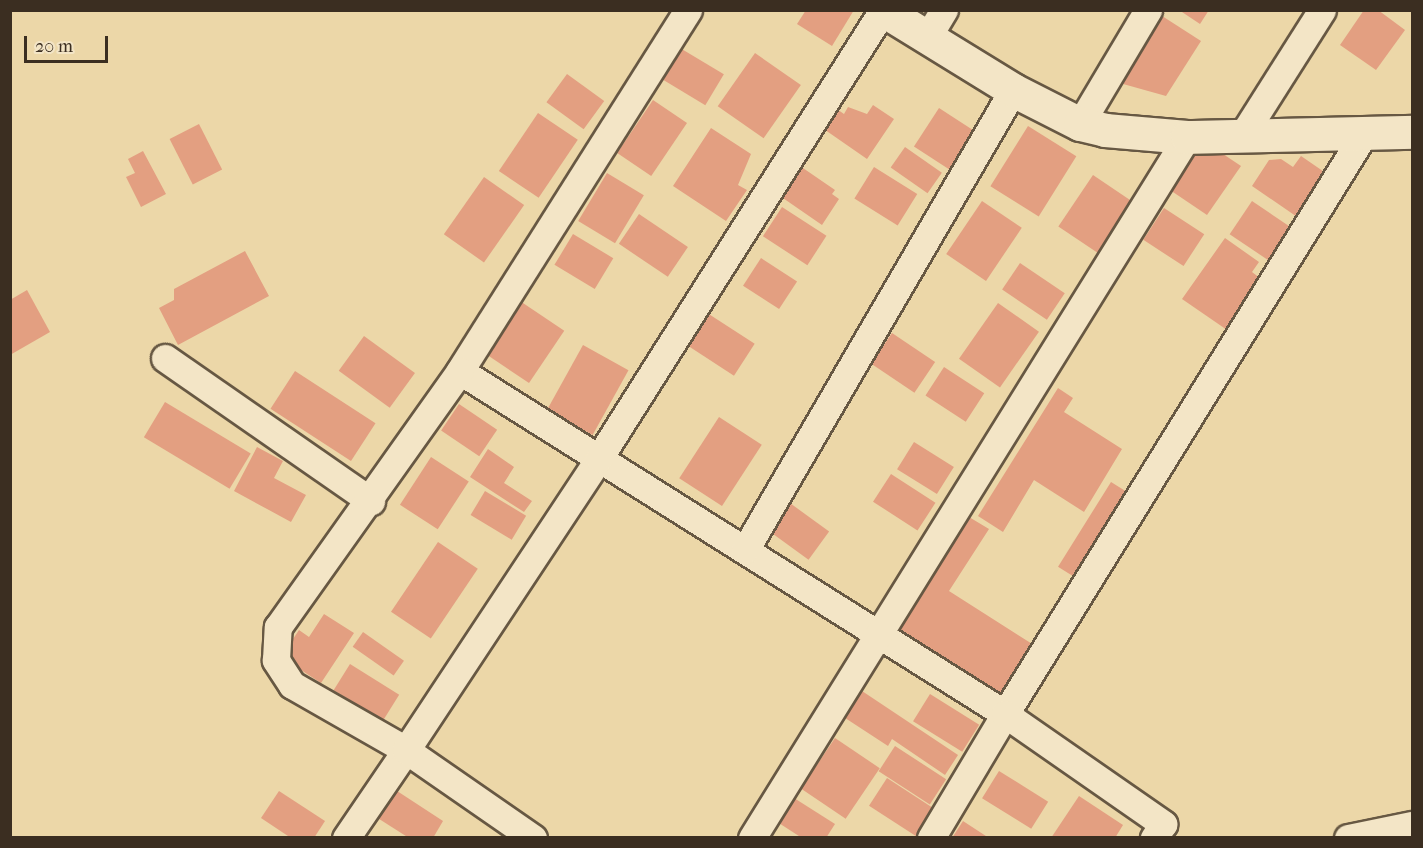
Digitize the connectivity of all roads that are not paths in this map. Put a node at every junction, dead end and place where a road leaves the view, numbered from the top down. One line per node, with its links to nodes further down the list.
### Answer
1 (688, 10): 14 (street)
2 (883, 10): 6 (street); 15 (street)
3 (944, 10): 6 (street)
4 (1148, 10): 8 (street)
5 (1322, 10): 11 (street)
6 (927, 38): 7 (street)
7 (1013, 90): 8 (street); 17 (street)
8 (1080, 124): 12 (street)
9 (1365, 132): 10 (street); 11 (street); 19 (street)
10 (1413, 132)
11 (1242, 136): 12 (street)
12 (1187, 137): 18 (street)
13 (165, 358): 16 (street)
14 (460, 371): 15 (street); 16 (street)
15 (599, 458): 17 (street); 20 (street)
16 (371, 501): 20 (street)
17 (745, 550): 18 (street)
18 (877, 633): 19 (street); 25 (street)
19 (1005, 714): 22 (street); 26 (street)
20 (406, 750): 23 (street); 24 (street)
21 (1413, 825): 27 (street)
22 (1166, 833)
23 (346, 837)
24 (533, 837)
25 (752, 837)
26 (931, 837)
27 (1348, 837)

